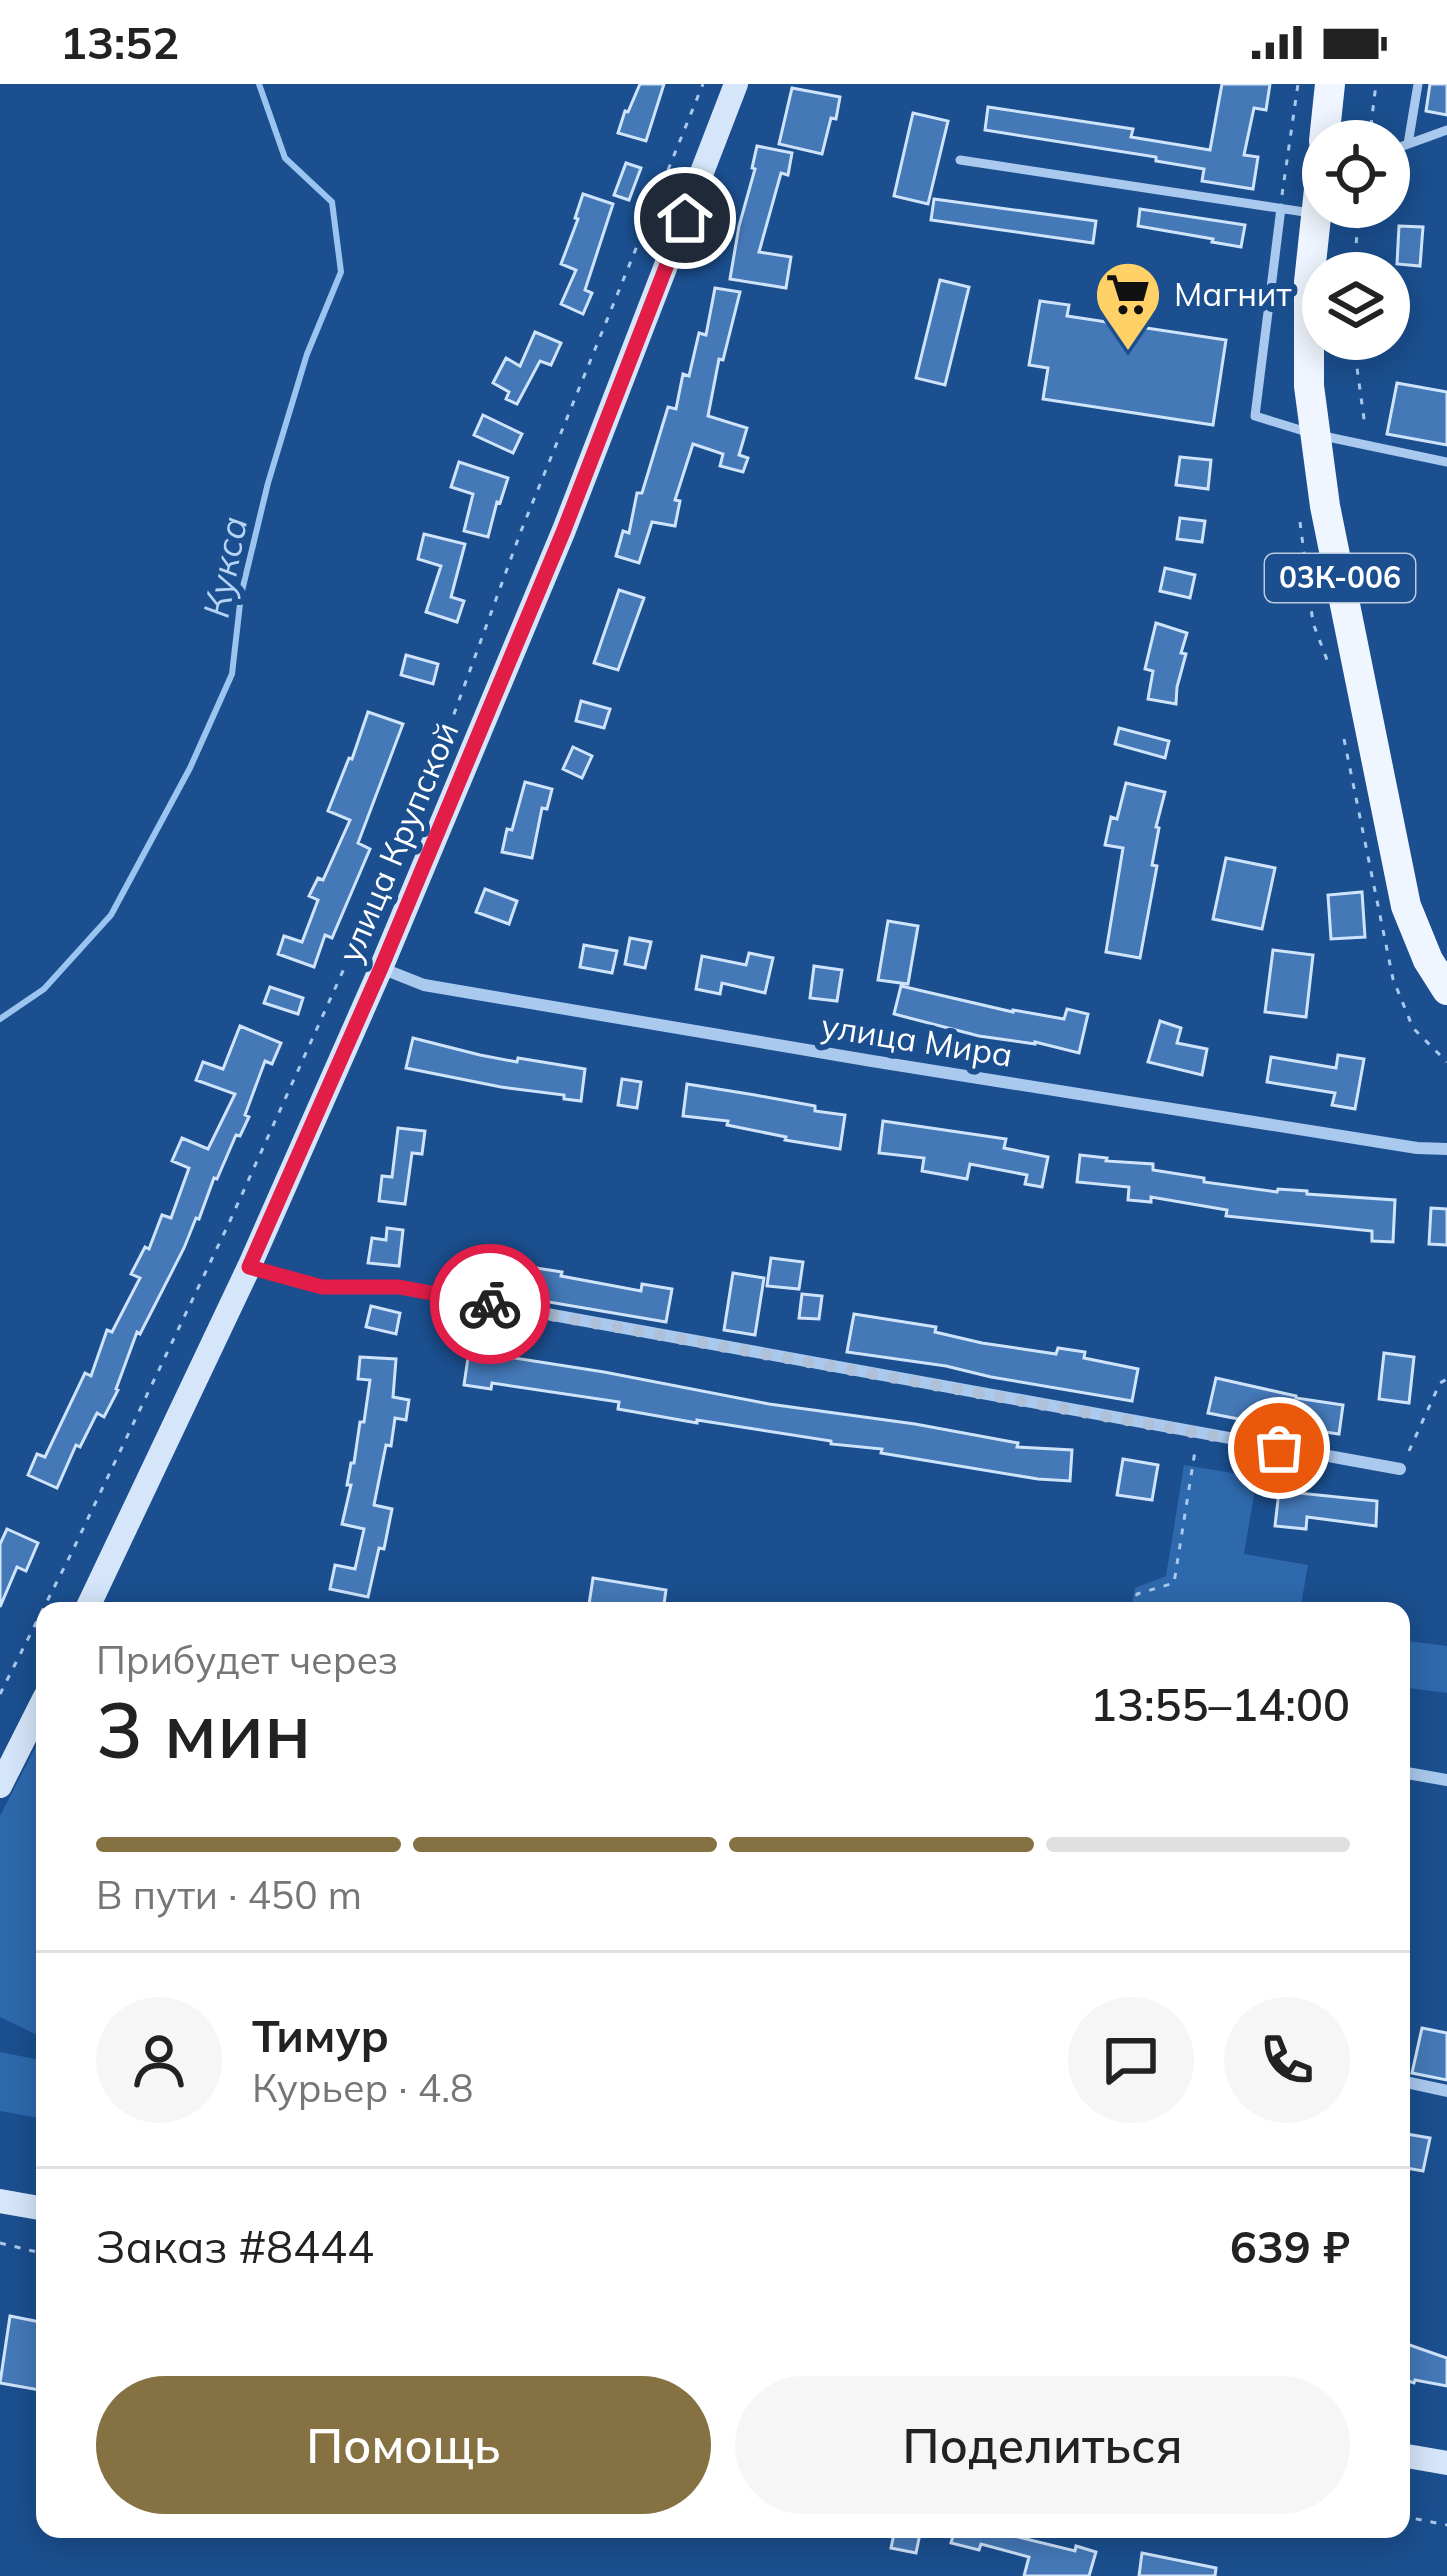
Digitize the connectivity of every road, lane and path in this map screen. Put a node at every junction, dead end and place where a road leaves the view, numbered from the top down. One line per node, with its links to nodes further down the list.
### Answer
1 (703, 84): 27 (path)
2 (736, 84): 20 (street, улица Крупской)
3 (1298, 84): 14 (path)
4 (1330, 84): 7 (main road)
5 (1376, 84): 8 (path)
6 (1418, 84): 10 (lane)
7 (1326, 120)
8 (1372, 120)
9 (1447, 130): 11 (lane)
10 (1410, 132)
11 (1410, 143)
12 (960, 160): 14 (lane)
13 (1302, 194): 14 (lane)
14 (1280, 208): 17 (lane)
15 (1315, 228): 17 (main road, 03К-006)
16 (1356, 360): 18 (path)
17 (1316, 435): 18 (lane); 21 (main road, 03К-006)
18 (1368, 446): 19 (lane)
19 (1447, 462)
20 (381, 968): 22 (street, улица Мира); 23 (street, улица Крупской)
21 (1447, 990)
22 (1447, 1149)
23 (249, 1267): 25 (street); 28 (street, улица Крупской)
24 (1447, 1379): 26 (path)
25 (1198, 1433): 26 (street); 29 (path)
26 (1400, 1469)
27 (46, 1602)
28 (90, 1602)
29 (1136, 1602)
30 (36, 1622): 31 (path)
31 (0, 1694)
32 (36, 1715): 35 (street)
33 (1410, 1774): 34 (street)
34 (1447, 1780)
35 (0, 1786)
36 (1410, 2083): 37 (street)
37 (1447, 2091)
38 (0, 2201): 39 (street)
39 (36, 2207)
40 (0, 2243): 41 (path)
41 (36, 2252)
42 (1410, 2457): 43 (street)
43 (1447, 2463)
44 (1410, 2518): 45 (path)
45 (1447, 2525)

